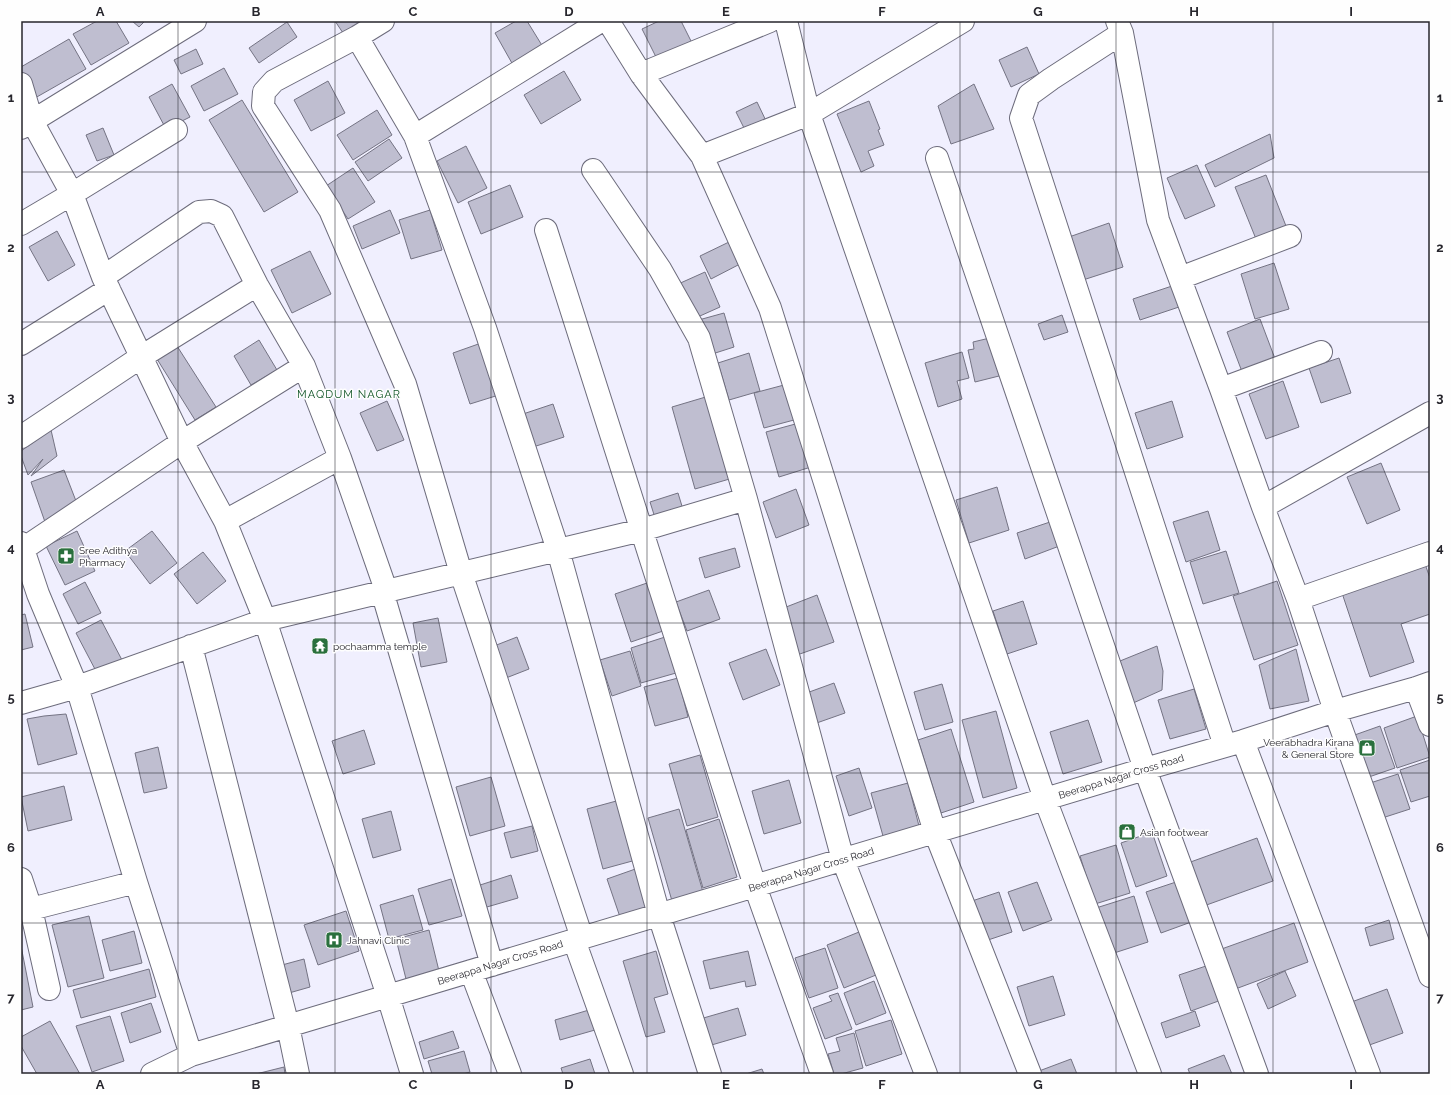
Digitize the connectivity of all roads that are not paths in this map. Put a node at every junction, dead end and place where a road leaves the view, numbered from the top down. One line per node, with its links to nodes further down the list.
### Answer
1 (194, 21): 13 (street)
2 (383, 21): 9 (street)
3 (601, 21): 15 (street)
4 (608, 21): 10 (street)
5 (770, 21): 10 (street)
6 (786, 21): 12 (street)
7 (963, 21): 12 (street)
8 (1120, 27): 23 (street); 53 (street)
9 (357, 37): 15 (street); 42 (street)
10 (641, 74): 16 (street)
11 (21, 84): 13 (street)
12 (809, 114): 16 (street); 55 (street)
13 (26, 125): 19 (street)
14 (176, 130): 19 (street)
15 (415, 136): 40 (street)
16 (702, 156): 56 (street)
17 (937, 158): 54 (street)
18 (593, 170): 35 (street)
19 (72, 194): 20 (street); 24 (street)
20 (21, 224)
21 (546, 230): 38 (street)
22 (1290, 236): 23 (street)
23 (1180, 278): 30 (street)
24 (106, 283): 25 (street); 26 (street); 28 (street)
25 (257, 285): 28 (street); 29 (street)
26 (21, 344)
27 (1321, 352): 30 (street)
28 (142, 357): 32 (street); 33 (street)
29 (304, 366): 33 (street); 34 (street)
30 (1221, 389): 36 (street)
31 (1430, 413): 36 (street)
32 (21, 436)
33 (182, 442): 37 (street); 39 (street)
34 (340, 458): 37 (street); 43 (street)
35 (746, 499): 38 (street); 57 (street)
36 (1262, 507): 45 (street)
37 (225, 521): 46 (street)
38 (642, 530): 40 (street); 60 (street)
39 (22, 546): 44 (street)
40 (558, 550): 42 (street); 62 (street)
41 (1430, 553): 45 (street)
42 (461, 572): 43 (street); 63 (street)
43 (384, 591): 46 (street); 64 (street)
44 (29, 596): 49 (street)
45 (1298, 599): 51 (street)
46 (265, 620): 47 (street); 68 (street)
47 (191, 646): 49 (street); 69 (street)
48 (1423, 685): 51 (street, Beerappa Nagar Cross Road); 52 (street)
49 (77, 686): 50 (street); 59 (street)
50 (21, 703)
51 (1335, 711): 53 (street, Beerappa Nagar Cross Road); 66 (street)
52 (1430, 725)
53 (1234, 743): 54 (street, Beerappa Nagar Cross Road); 82 (street)
54 (1145, 769): 55 (street, Beerappa Nagar Cross Road); 81 (street)
55 (1045, 799): 56 (street, Beerappa Nagar Cross Road); 80 (street)
56 (935, 832): 57 (street, Beerappa Nagar Cross Road); 79 (street)
57 (843, 860): 60 (street, Beerappa Nagar Cross Road); 78 (street)
58 (21, 879): 61 (street)
59 (136, 882): 61 (street); 70 (street)
60 (755, 886): 62 (street, Beerappa Nagar Cross Road); 77 (street)
61 (31, 909): 67 (street)
62 (659, 915): 63 (street, Beerappa Nagar Cross Road); 76 (street)
63 (578, 939): 64 (street, Beerappa Nagar Cross Road); 75 (street)
64 (492, 964): 65 (street, Beerappa Nagar Cross Road)
65 (471, 971): 68 (street, Beerappa Nagar Cross Road); 74 (street)
66 (1430, 976)
67 (49, 989)
68 (388, 996): 69 (street, Beerappa Nagar Cross Road); 73 (street)
69 (288, 1026): 70 (street, Beerappa Nagar Cross Road); 72 (street)
70 (191, 1055): 71 (street, Beerappa Nagar Cross Road)
71 (152, 1074)
72 (298, 1074)
73 (412, 1074)
74 (510, 1074)
75 (622, 1074)
76 (710, 1074)
77 (822, 1074)
78 (926, 1074)
79 (1030, 1074)
80 (1150, 1074)
81 (1257, 1074)
82 (1369, 1074)

